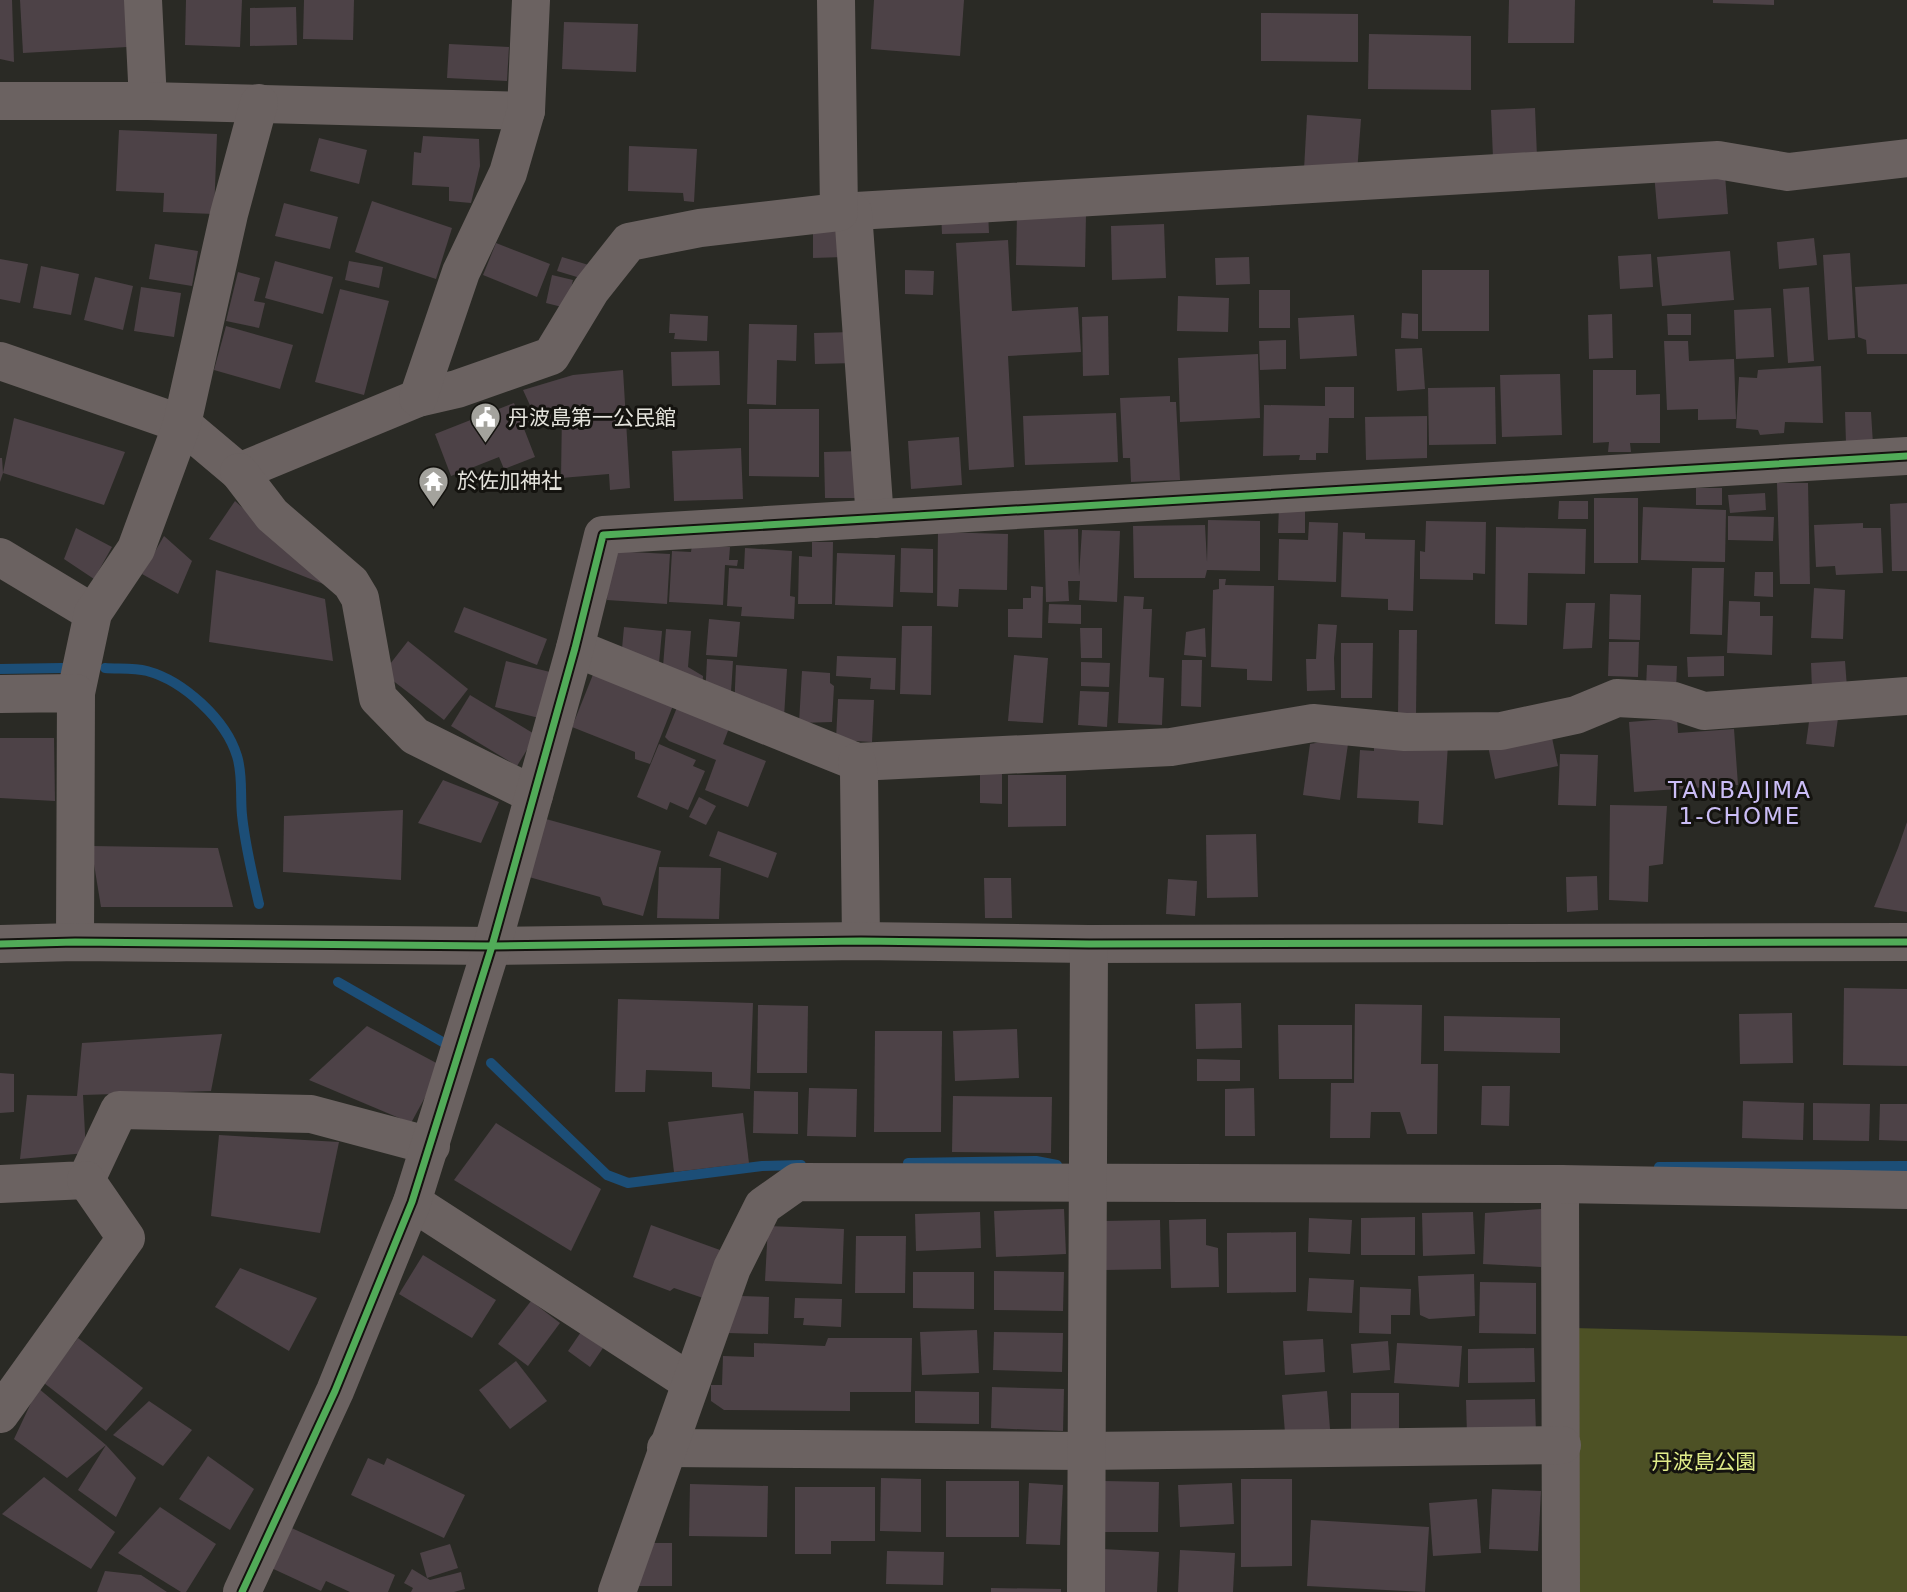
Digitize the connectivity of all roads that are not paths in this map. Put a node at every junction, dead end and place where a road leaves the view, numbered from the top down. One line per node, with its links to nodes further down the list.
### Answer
1 (143, 0): 5 (street)
2 (531, 0): 7 (street)
3 (827, 0): 9 (street)
4 (0, 101): 5 (street)
5 (148, 101): 6 (street)
6 (259, 103): 7 (street); 12 (street)
7 (526, 111): 11 (street)
8 (1907, 158): 9 (street)
9 (846, 212): 11 (street); 15 (street)
10 (0, 362): 12 (street)
11 (418, 398): 14 (street)
12 (182, 424): 14 (street); 17 (street)
13 (1907, 456): 15 (street)
14 (239, 472): 23 (street)
15 (875, 519): 18 (street)
16 (0, 557): 17 (street)
17 (93, 613): 19 (street)
18 (575, 648): 22 (street); 23 (street)
19 (76, 693): 20 (street); 25 (street)
20 (0, 694)
21 (1907, 696): 22 (street)
22 (857, 762): 24 (street)
23 (534, 795): 29 (street)
24 (861, 941): 28 (street); 29 (street)
25 (75, 942): 27 (street); 29 (street)
26 (1907, 942): 28 (street)
27 (0, 944)
28 (1089, 944): 32 (street)
29 (492, 946): 30 (street)
30 (432, 1146): 31 (street); 36 (street)
31 (86, 1180): 33 (street); 38 (street)
32 (1088, 1182): 34 (street); 37 (street); 41 (street)
33 (0, 1184)
34 (1560, 1184): 35 (street); 39 (street)
35 (1907, 1190)
36 (412, 1202): 37 (street); 42 (street)
37 (691, 1382): 40 (street)
38 (0, 1414)
39 (1562, 1445): 41 (street); 45 (street)
40 (666, 1448): 41 (street); 43 (street)
41 (1086, 1451): 44 (street)
42 (242, 1592)
43 (617, 1592)
44 (1086, 1592)
45 (1562, 1592)

